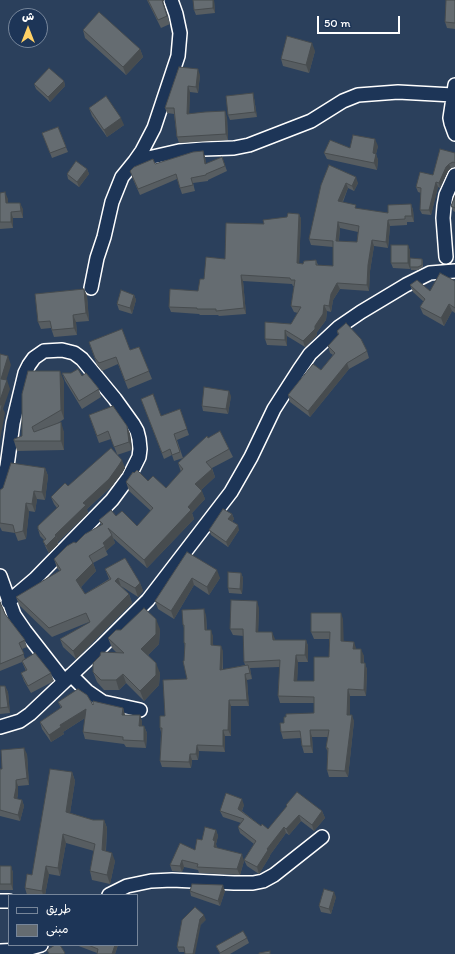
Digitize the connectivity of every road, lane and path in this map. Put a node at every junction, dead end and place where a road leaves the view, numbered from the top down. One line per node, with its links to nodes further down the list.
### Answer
1 (171, 0): 4 (street)
2 (454, 90): 3 (street); 4 (street)
3 (455, 134)
4 (136, 160): 10 (street)
5 (455, 175): 7 (street)
6 (455, 245): 7 (street)
7 (446, 257): 9 (street)
8 (455, 271): 9 (street)
9 (430, 273): 14 (street)
10 (91, 288)
11 (0, 491): 13 (street)
12 (0, 576): 13 (street)
13 (8, 602): 14 (street)
14 (67, 678): 15 (street); 16 (street)
15 (140, 710)
16 (0, 727)
17 (322, 837): 18 (street)
18 (111, 894)
19 (37, 946): 20 (street)
20 (0, 951)

